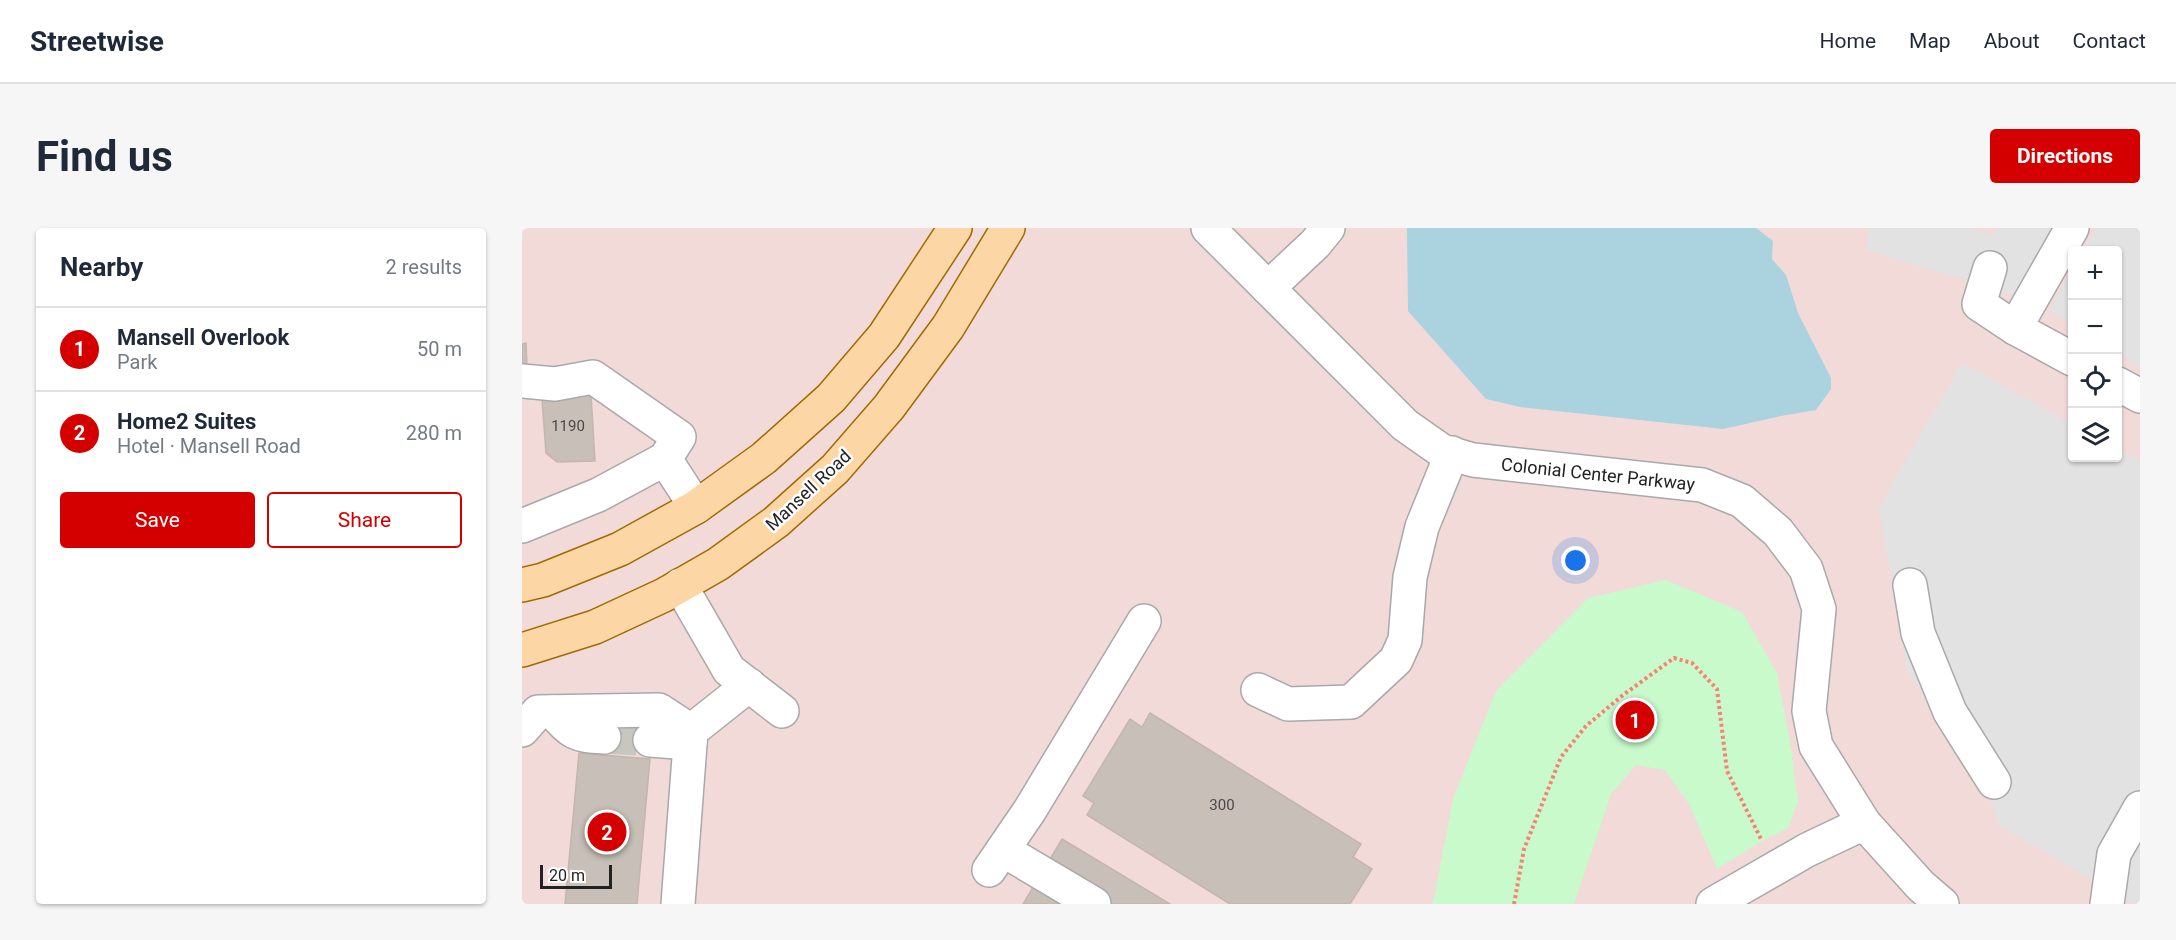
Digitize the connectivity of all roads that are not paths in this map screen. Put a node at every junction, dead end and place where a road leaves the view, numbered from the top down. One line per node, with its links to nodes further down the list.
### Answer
1 (955, 228): 15 (main road)
2 (1008, 228): 18 (main road, Mansell Road)
3 (1208, 228): 7 (street, Colonial Center Parkway)
4 (1328, 228): 7 (street)
5 (2072, 228): 8 (street)
6 (1990, 268): 8 (street)
7 (1269, 288): 13 (street, Colonial Center Parkway)
8 (2015, 328): 9 (street)
9 (2068, 356)
10 (522, 381): 14 (street)
11 (2122, 386): 12 (street)
12 (2140, 396)
13 (1452, 453): 23 (street); 32 (street, Colonial Center Parkway)
14 (665, 459): 15 (street); 16 (street)
15 (696, 507): 17 (main road)
16 (522, 526)
17 (522, 585)
18 (680, 585): 21 (main road, Mansell Road); 22 (street)
19 (1910, 585): 30 (street)
20 (1144, 621): 33 (street)
21 (522, 650)
22 (748, 685): 24 (street); 28 (street)
23 (1258, 690)
24 (782, 711)
25 (554, 712): 26 (street); 27 (street); 28 (street)
26 (522, 730)
27 (604, 737)
28 (691, 737): 29 (street); 34 (street)
29 (650, 740)
30 (1994, 782)
31 (2140, 808): 37 (street)
32 (1864, 823): 35 (street); 36 (street, Colonial Center Parkway)
33 (1075, 899)
34 (678, 904)
35 (1713, 904)
36 (1942, 904)
37 (2108, 904)

